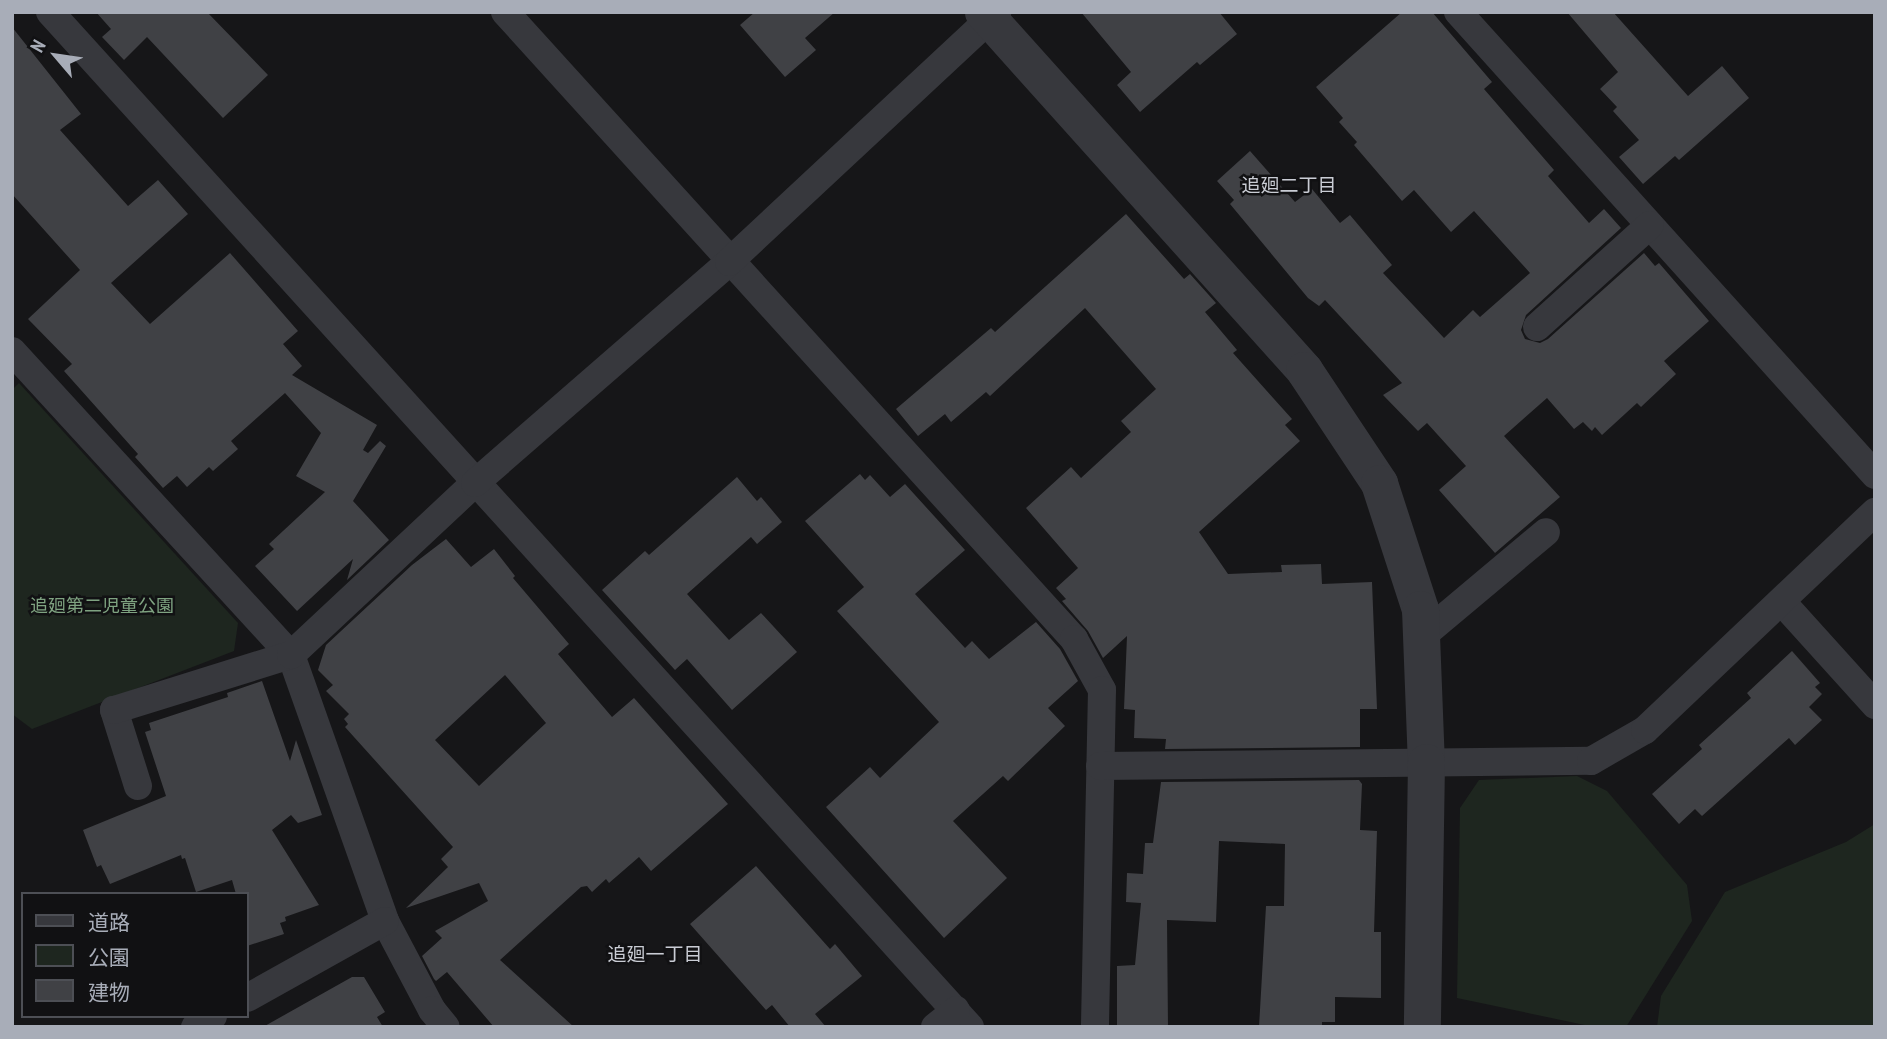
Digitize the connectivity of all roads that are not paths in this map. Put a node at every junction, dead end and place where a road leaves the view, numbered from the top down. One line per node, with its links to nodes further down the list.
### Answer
1 (50, 12): 10 (street)
2 (505, 12): 6 (street)
3 (1458, 12): 5 (street)
4 (990, 14): 6 (street); 14 (street)
5 (1650, 225): 7 (street); 9 (street)
6 (729, 262): 10 (street); 18 (street)
7 (1537, 327)
8 (12, 351): 15 (street)
9 (1875, 474)
10 (475, 483): 15 (street); 23 (street)
11 (1875, 512): 13 (street)
12 (1546, 533): 14 (street)
13 (1782, 602): 16 (street); 17 (street)
14 (1421, 637): 17 (street)
15 (291, 655): 19 (street); 20 (street)
16 (1875, 705)
17 (1426, 762): 18 (street); 27 (street)
18 (1100, 766): 26 (street)
19 (138, 786)
20 (385, 921): 21 (street); 25 (street)
21 (248, 997)
22 (211, 1018): 24 (street)
23 (953, 1021)
24 (195, 1027)
25 (446, 1027)
26 (1095, 1027)
27 (1422, 1027)

